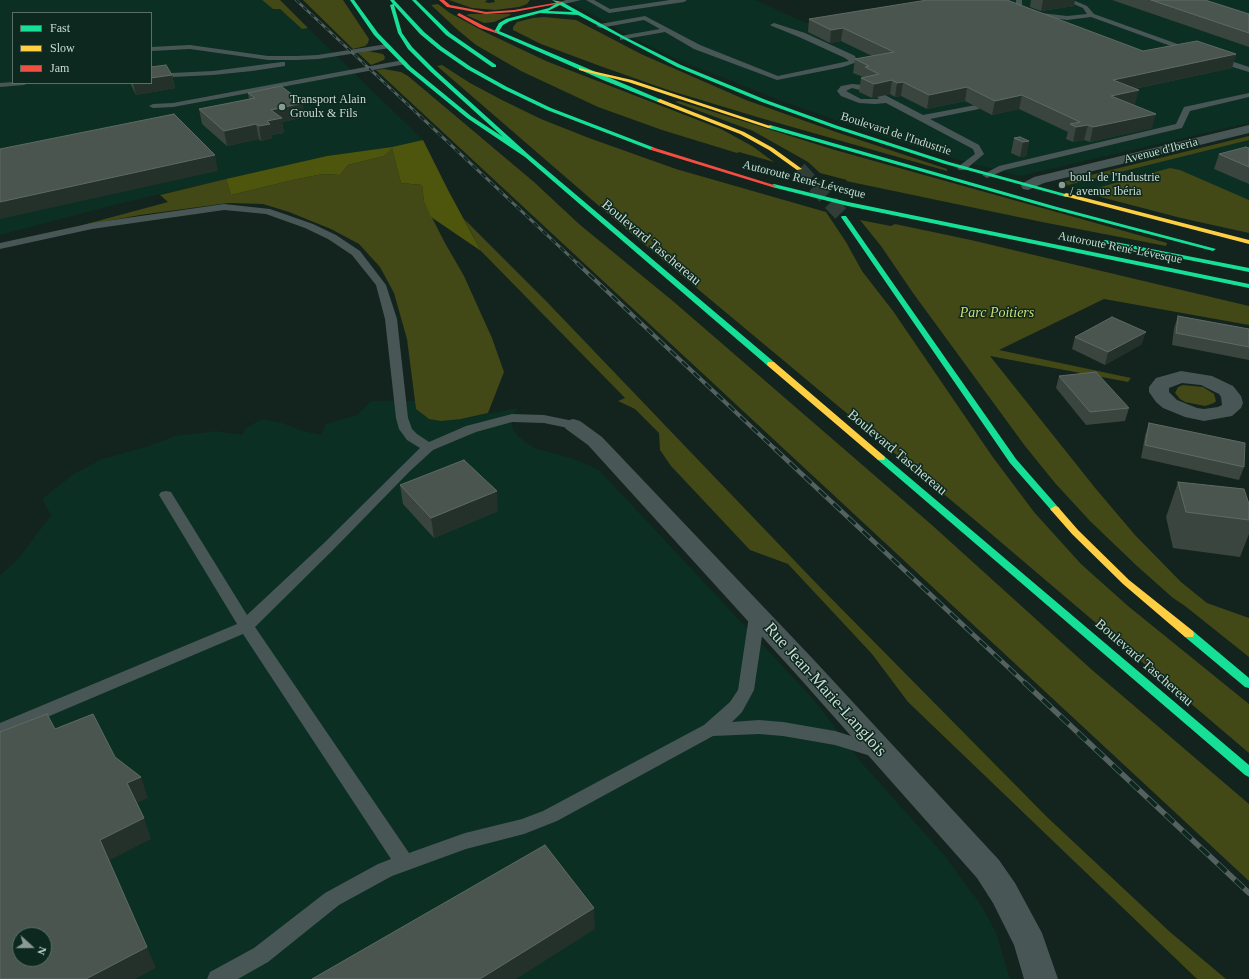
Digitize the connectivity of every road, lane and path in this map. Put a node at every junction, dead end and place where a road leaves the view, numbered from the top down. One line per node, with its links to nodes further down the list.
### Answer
1 (352, 0): 22 (main road)
2 (391, 0): 40 (main road); 53 (main road, Autoroute René-Lévesque)
3 (414, 0): 28 (main road)
4 (441, 0): 11 (main road)
5 (578, 0): 10 (lane)
6 (589, 0): 7 (lane)
7 (684, 0)
8 (1019, 0): 14 (lane)
9 (1067, 0): 14 (lane)
10 (557, 2): 11 (main road); 12 (main road); 13 (main road, Boulevard de l'Industrie)
11 (450, 6): 20 (main road)
12 (539, 12): 13 (main road); 20 (main road)
13 (580, 14): 16 (main road, Boulevard de l'Industrie)
14 (1092, 15): 29 (lane)
15 (774, 24): 19 (lane)
16 (600, 26): 18 (lane); 21 (main road, Boulevard de l'Industrie)
17 (802, 28): 19 (lane)
18 (666, 30): 19 (lane); 21 (lane)
19 (788, 31)
20 (496, 32): 27 (main road)
21 (623, 38): 41 (main road, Boulevard de l'Industrie)
22 (387, 46): 25 (lane); 26 (main road)
23 (152, 49): 24 (lane)
24 (253, 56): 25 (lane); 30 (lane)
25 (318, 57): 30 (lane)
26 (403, 62): 37 (lane); 40 (main road)
27 (581, 69): 42 (main road); 51 (main road)
28 (502, 70)
29 (1249, 70)
30 (231, 71): 31 (lane)
31 (152, 76)
32 (12, 84): 33 (lane)
33 (0, 85)
34 (867, 90): 38 (lane)
35 (1249, 95): 43 (lane)
36 (976, 107): 38 (lane)
37 (160, 113)
38 (923, 118): 41 (lane)
39 (1249, 130): 46 (street, Avenue d'Iberia)
40 (527, 156): 65 (main road, Boulevard Taschereau)
41 (962, 168): 43 (main road, Boulevard de l'Industrie)
42 (799, 169)
43 (987, 175): 46 (main road, Boulevard de l'Industrie)
44 (791, 176): 45 (main road, Autoroute René-Lévesque)
45 (804, 179)
46 (1028, 186): 49 (main road, Boulevard de l'Industrie)
47 (844, 217): 61 (main road)
48 (1093, 240): 52 (main road, Autoroute René-Lévesque)
49 (1249, 242)
50 (0, 246): 57 (lane)
51 (1221, 251)
52 (1249, 270)
53 (1168, 271): 54 (main road, Autoroute René-Lévesque); 55 (main road)
54 (1249, 286)
55 (1249, 291)
56 (573, 425): 57 (lane); 59 (street, Rue Jean-Marie-Langlois)
57 (428, 448): 60 (lane)
58 (166, 496): 60 (lane)
59 (757, 616): 63 (lane); 64 (street, Rue Jean-Marie-Langlois)
60 (246, 626): 62 (lane); 66 (lane)
61 (1249, 684)
62 (0, 730)
63 (710, 730): 64 (lane); 66 (lane)
64 (884, 754): 68 (street, Rue Jean-Marie-Langlois)
65 (1249, 772)
66 (404, 862): 67 (lane)
67 (218, 979)
68 (1041, 979)

